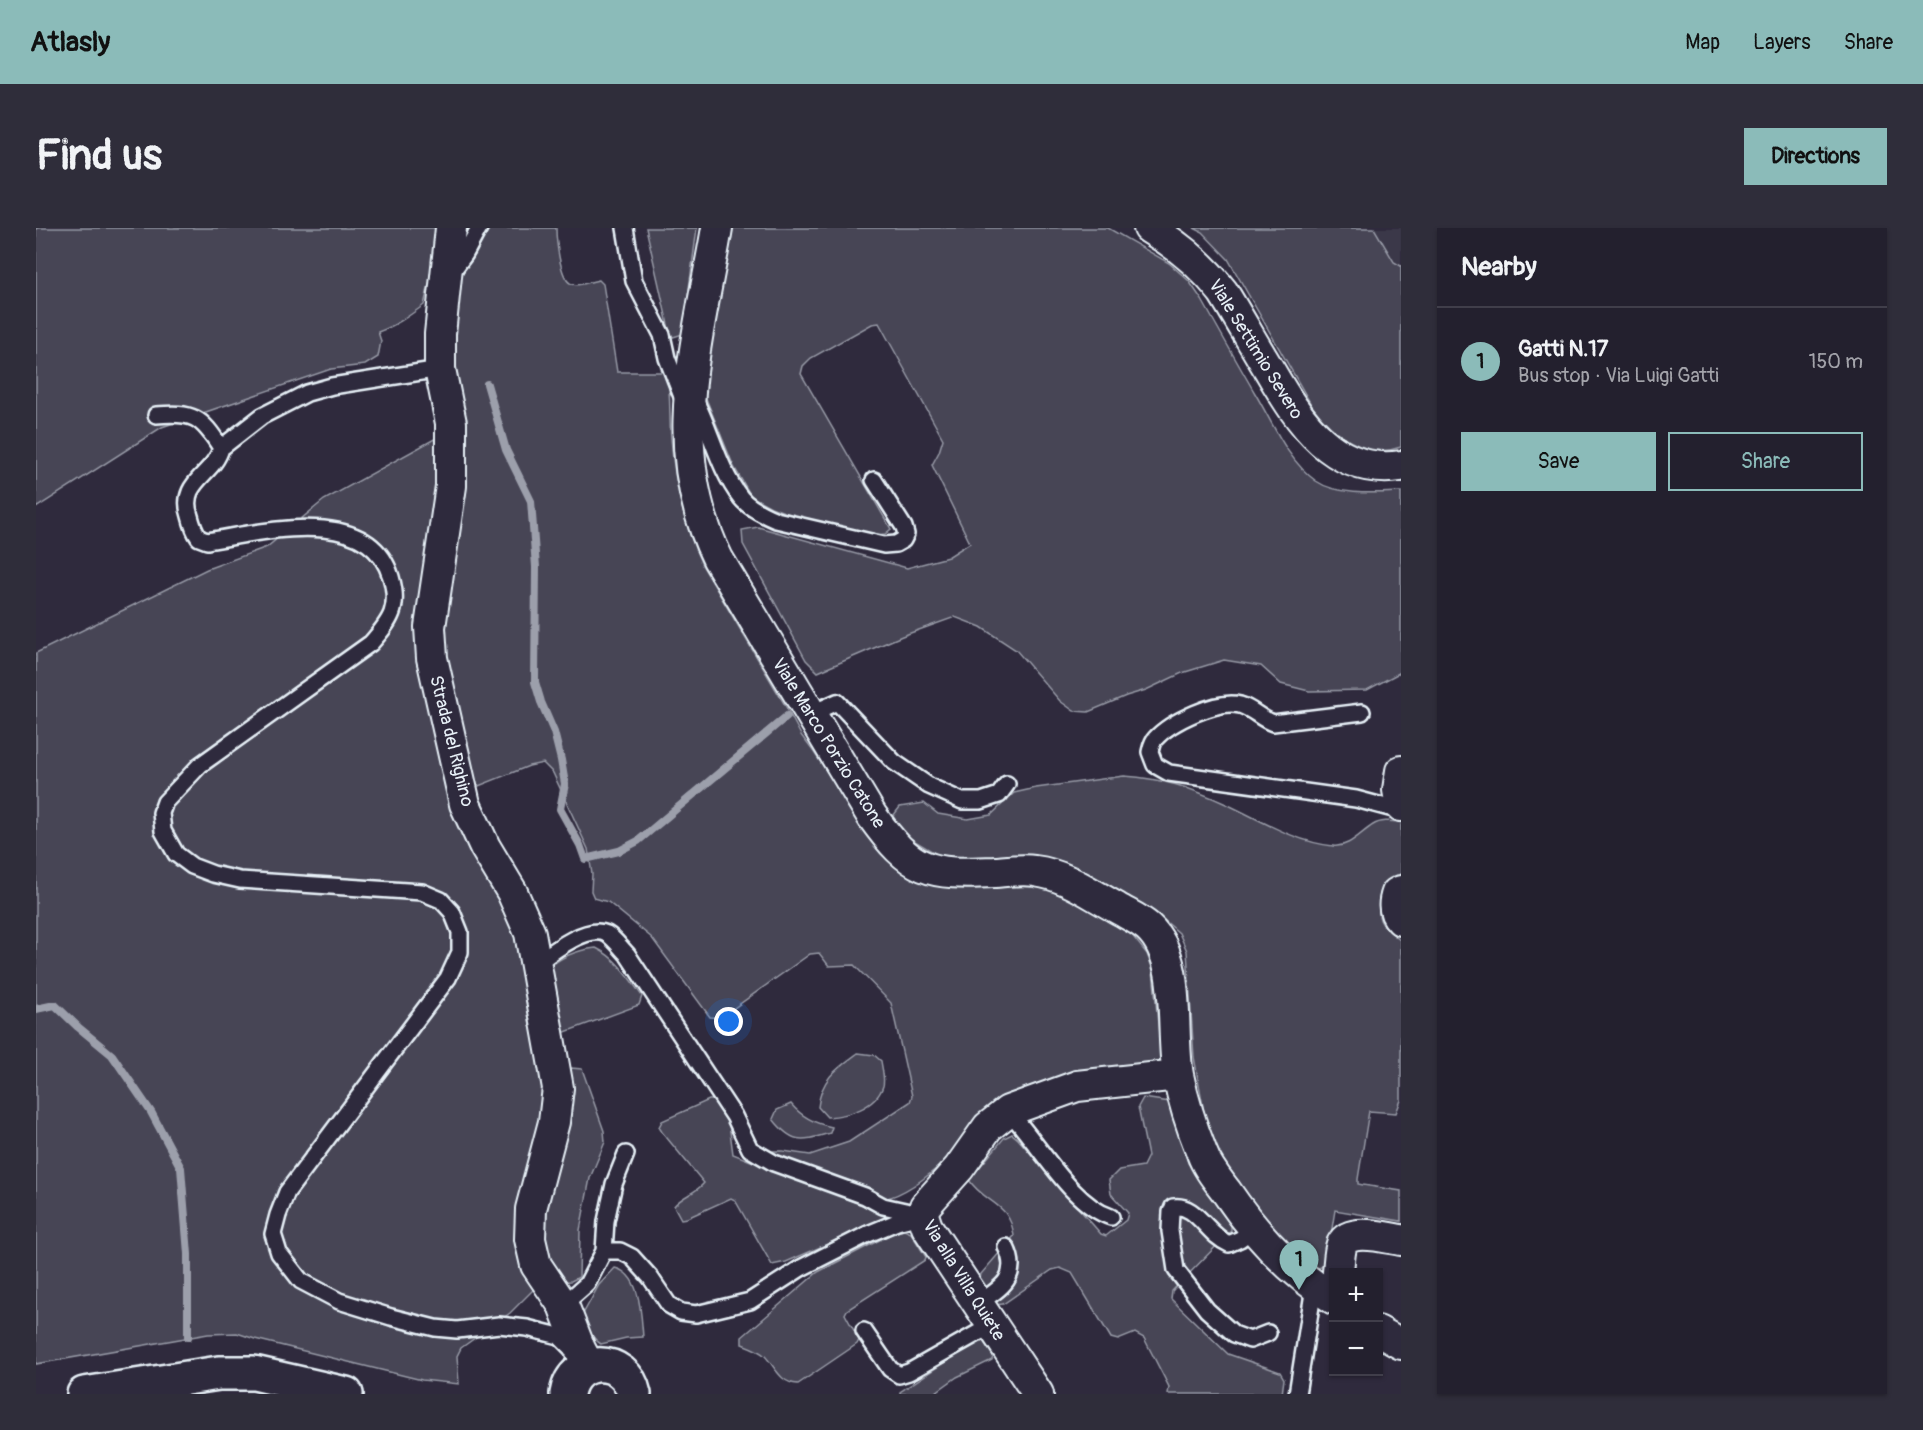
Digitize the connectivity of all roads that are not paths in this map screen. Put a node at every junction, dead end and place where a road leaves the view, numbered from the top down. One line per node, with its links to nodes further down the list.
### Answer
1 (451, 228): 6 (street, Strada del Righino)
2 (479, 228): 6 (lane)
3 (625, 228): 8 (lane)
4 (717, 228): 8 (street, Viale Marco Porzio Catone)
5 (1149, 228): 11 (street, Viale Settimio Severo)
6 (444, 283): 7 (street, Strada del Righino)
7 (440, 369): 10 (lane); 21 (street, Strada del Righino)
8 (689, 399): 12 (lane); 14 (street, Viale Marco Porzio Catone)
9 (156, 415): 10 (lane)
10 (221, 448): 38 (lane)
11 (1401, 466)
12 (874, 480)
13 (1362, 712): 18 (lane)
14 (810, 714): 16 (lane); 22 (street, Viale Marco Porzio Catone)
15 (1401, 771): 17 (street)
16 (1007, 784)
17 (1401, 806)
18 (1401, 811)
19 (1401, 891): 20 (street)
20 (1401, 920)
21 (536, 964): 25 (lane); 32 (street, Strada del Righino)
22 (1178, 1075): 23 (street, Via alla Villa Quiete); 27 (street, Viale Marco Porzio Catone)
23 (1008, 1111): 25 (street, Via alla Villa Quiete); 26 (lane)
24 (626, 1154): 30 (lane)
25 (923, 1215): 30 (lane); 33 (street, Via alla Villa Quiete)
26 (1111, 1217)
27 (1254, 1229): 31 (street, Viale Marco Porzio Catone); 35 (lane)
28 (1401, 1240): 31 (street)
29 (1006, 1246): 33 (lane)
30 (604, 1251): 32 (lane)
31 (1328, 1286): 44 (lane)
32 (563, 1305): 38 (street, Strada del Righino)
33 (984, 1314): 34 (lane); 43 (street, Via alla Villa Quiete)
34 (864, 1331)
35 (1268, 1333)
36 (1383, 1334): 37 (street)
37 (1401, 1344)
38 (590, 1366): 39 (street); 40 (street)
39 (642, 1391)
40 (562, 1393)
41 (84, 1394): 42 (street)
42 (346, 1394)
43 (1038, 1394)
44 (1297, 1394)

